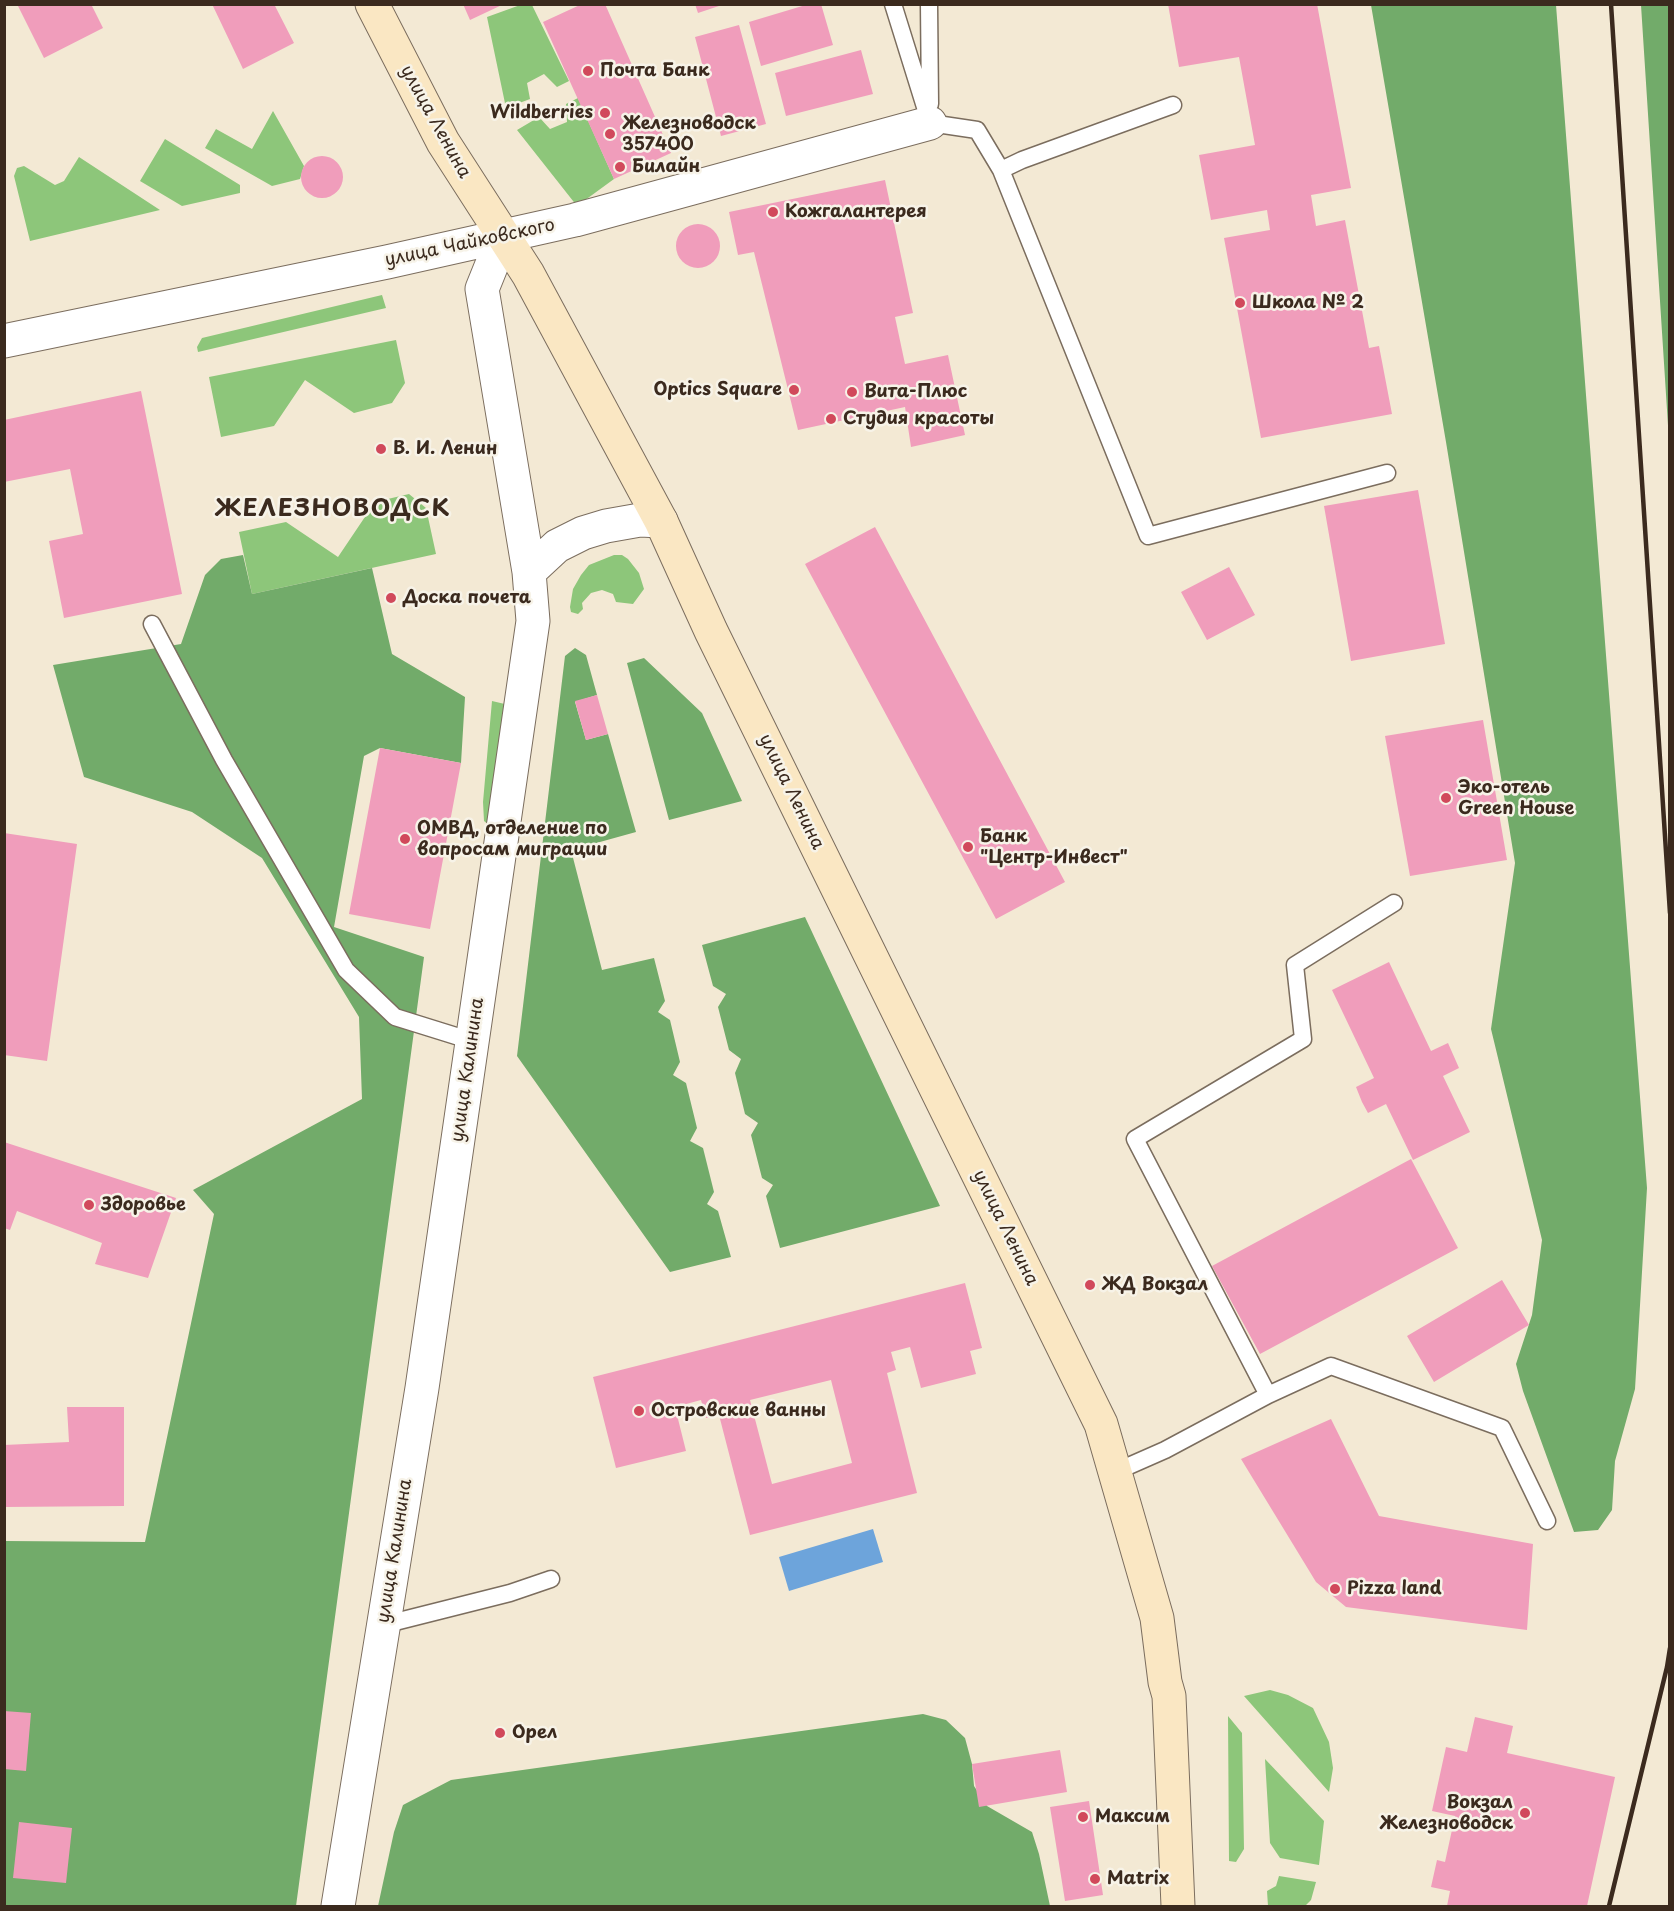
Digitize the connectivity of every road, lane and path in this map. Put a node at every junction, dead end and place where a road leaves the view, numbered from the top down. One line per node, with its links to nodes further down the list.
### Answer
1 (372, 4): 7 (main road, улица Ленина)
2 (892, 4): 5 (lane)
3 (929, 4): 5 (lane)
4 (1173, 105): 6 (lane)
5 (930, 123): 6 (lane); 7 (street, улица Чайковского)
6 (1001, 170): 9 (lane)
7 (502, 237): 8 (street, улица Чайковского); 10 (main road, улица Ленина); 11 (street, улица Калинина)
8 (4, 341)
9 (1387, 473)
10 (661, 521): 11 (street); 16 (main road, улица Ленина)
11 (529, 572): 14 (street, улица Калинина)
12 (152, 624): 14 (lane)
13 (1394, 903): 15 (lane)
14 (472, 1041): 19 (street, улица Калинина)
15 (1268, 1395): 16 (lane); 17 (lane)
16 (1115, 1472): 21 (main road, улица Ленина)
17 (1546, 1521)
18 (551, 1579): 19 (lane)
19 (383, 1625): 20 (street, улица Калинина)
20 (338, 1906)
21 (1178, 1906)

